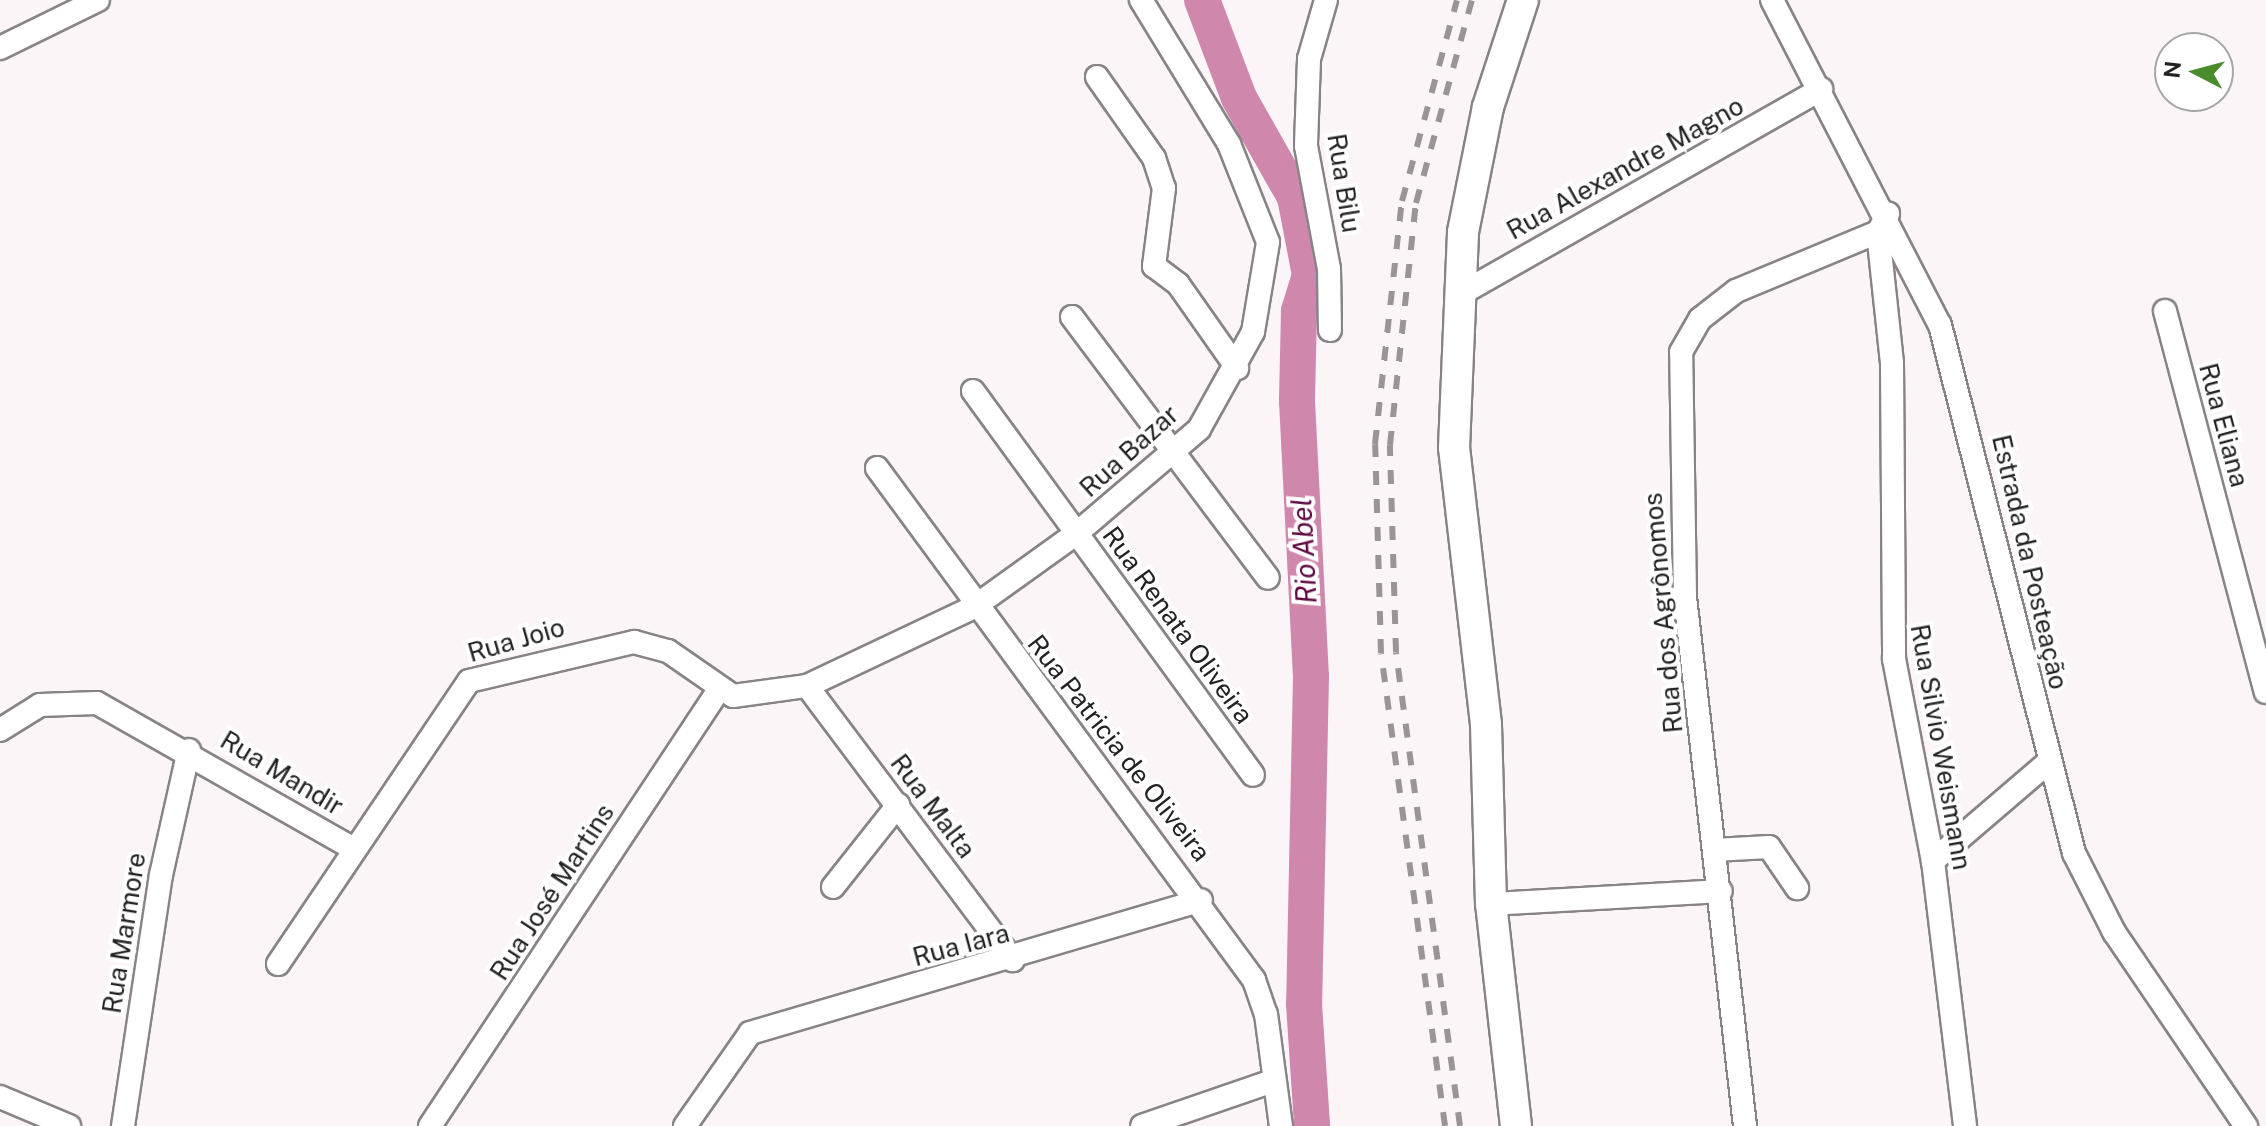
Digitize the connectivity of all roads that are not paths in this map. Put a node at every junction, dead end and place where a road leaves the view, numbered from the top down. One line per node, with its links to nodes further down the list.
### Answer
1 (98, 0): 6 (street)
2 (1141, 0): 14 (street, Rua Bazar)
3 (1326, 0): 13 (street, Rua Bilu)
4 (1523, 0): 10 (main road)
5 (1772, 0): 8 (street, Estrada da Posteação)
6 (0, 48)
7 (1097, 77): 14 (street)
8 (1821, 89): 9 (street, Estrada da Posteação); 10 (street, Rua Alexandre Magno)
9 (1883, 223): 26 (street, Estrada da Posteação); 30 (street, Rua dos Agrônomos); 31 (street, Rua Silvio Weismann)
10 (1457, 296): 36 (main road)
11 (2165, 311): 23 (street, Rua Eliana)
12 (1072, 317): 16 (street)
13 (1330, 330)
14 (1237, 368): 16 (street, Rua Bazar)
15 (973, 391): 18 (street, Rua Renata Oliveira)
16 (1175, 453): 18 (street, Rua Bazar); 19 (street)
17 (877, 468): 20 (street, Rua Patricia de Oliveira)
18 (1077, 533): 20 (street, Rua Bazar); 27 (street, Rua Renata Oliveira)
19 (1268, 578)
20 (974, 607): 21 (street, Rua Bazar); 35 (street, Rua Patricia de Oliveira)
21 (807, 686): 22 (street, Rua Bazar); 28 (street, Rua Malta)
22 (720, 688): 29 (street, Rua Joio); 43 (street, Rua José Martins)
23 (2266, 692)
24 (0, 730): 25 (street, Rua Mandir)
25 (189, 750): 29 (street, Rua Mandir); 42 (street, Rua Marmore)
26 (2046, 764): 31 (street); 50 (street, Estrada da Posteação)
27 (1253, 775)
28 (898, 805): 32 (street); 37 (street, Rua Malta)
29 (354, 849): 38 (street, Rua Mandir)
30 (1714, 850): 33 (street); 34 (street, Rua dos Agrônomos)
31 (1933, 861): 49 (street, Rua Silvio Weismann)
32 (833, 887)
33 (1797, 888)
34 (1721, 891): 36 (street); 48 (street, Rua dos Agrônomos)
35 (1201, 900): 37 (street, Rua Iara); 39 (street, Rua Patricia de Oliveira)
36 (1491, 904): 47 (main road)
37 (1013, 960): 44 (street, Rua Iara)
38 (278, 964)
39 (1273, 1081): 45 (street); 46 (street, Rua Patricia de Oliveira)
40 (0, 1097): 41 (street)
41 (69, 1126)
42 (123, 1126)
43 (430, 1126)
44 (685, 1126)
45 (1145, 1126)
46 (1281, 1126)
47 (1516, 1126)
48 (1745, 1126)
49 (1965, 1126)
50 (2246, 1126)

